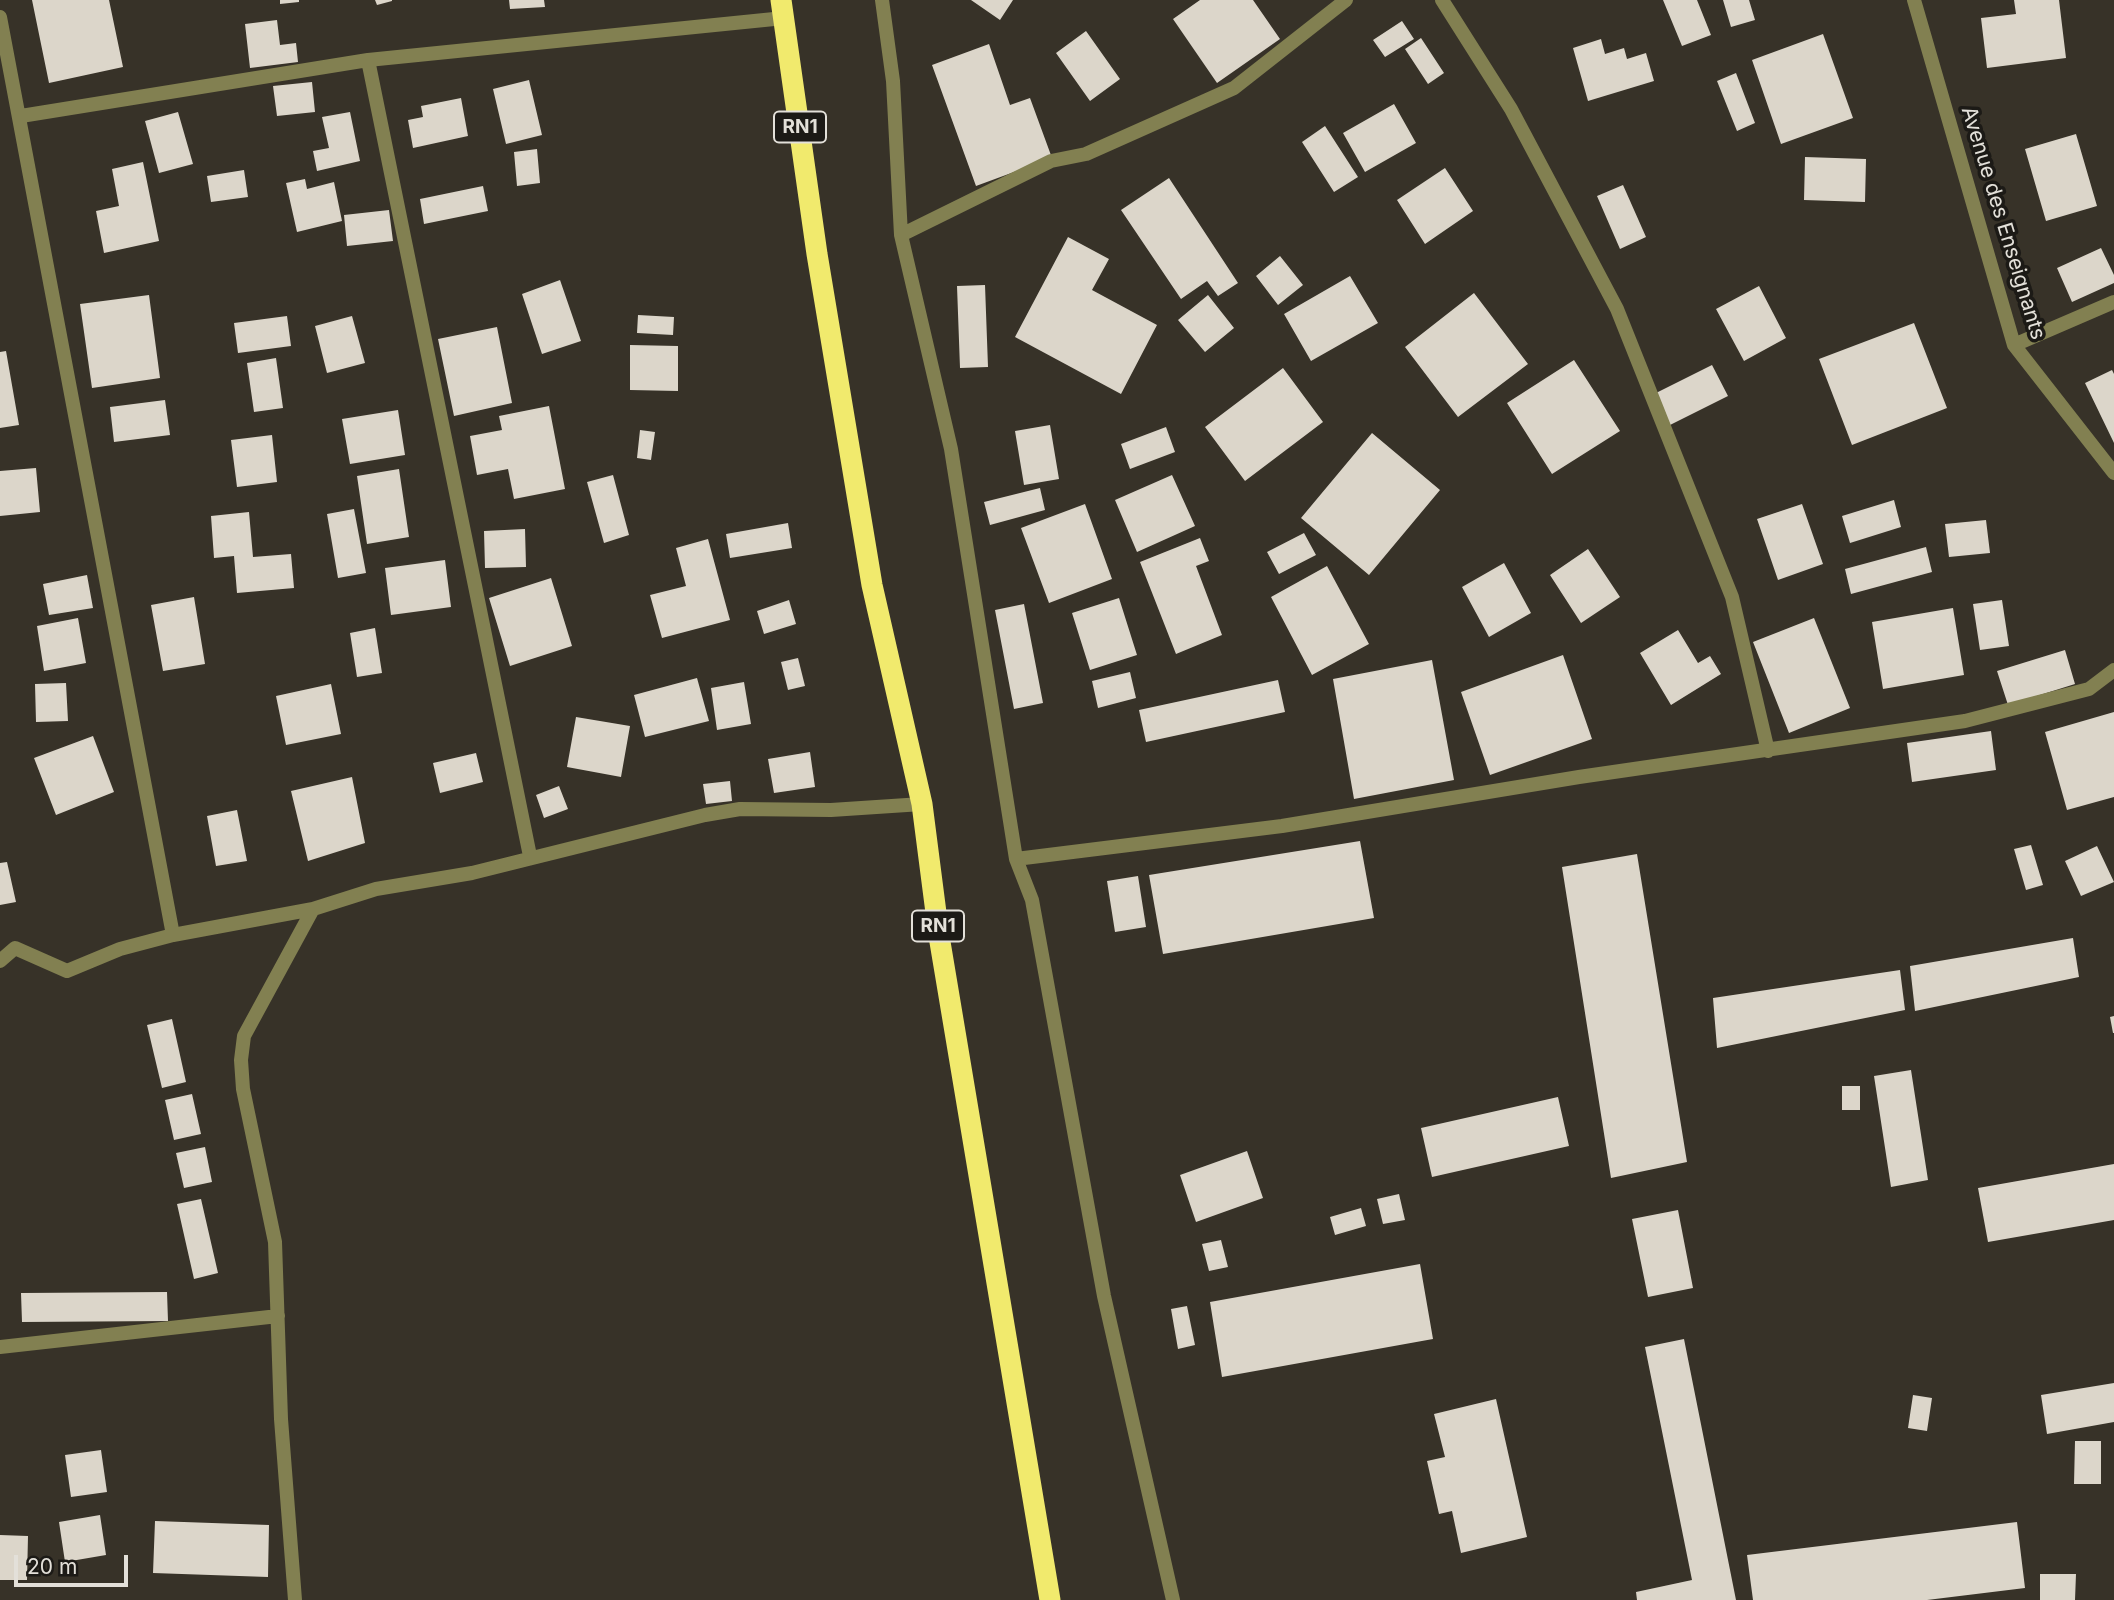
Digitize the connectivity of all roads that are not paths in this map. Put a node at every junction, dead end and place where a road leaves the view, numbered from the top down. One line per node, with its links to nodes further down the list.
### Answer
1 (882, 0): 9 (street)
2 (1346, 0): 9 (street)
3 (1442, 0): 14 (street)
4 (1914, 0): 11 (street, Avenue des Enseignants)
5 (783, 9): 7 (street); 15 (highway, RN1)
6 (0, 17): 8 (street)
7 (368, 60): 8 (street); 16 (street)
8 (21, 116): 19 (street)
9 (901, 235): 17 (street)
10 (2114, 302): 11 (street)
11 (2014, 345): 12 (street, Avenue des Enseignants)
12 (2114, 473)
13 (2114, 670): 14 (street)
14 (1768, 751): 17 (street)
15 (922, 804): 16 (street); 24 (highway, RN1)
16 (530, 856): 18 (street)
17 (1016, 859): 25 (street)
18 (313, 909): 19 (street); 21 (street)
19 (173, 935): 20 (street)
20 (0, 961)
21 (278, 1316): 22 (street); 23 (street)
22 (0, 1347)
23 (295, 1600)
24 (1050, 1600)
25 (1173, 1600)

